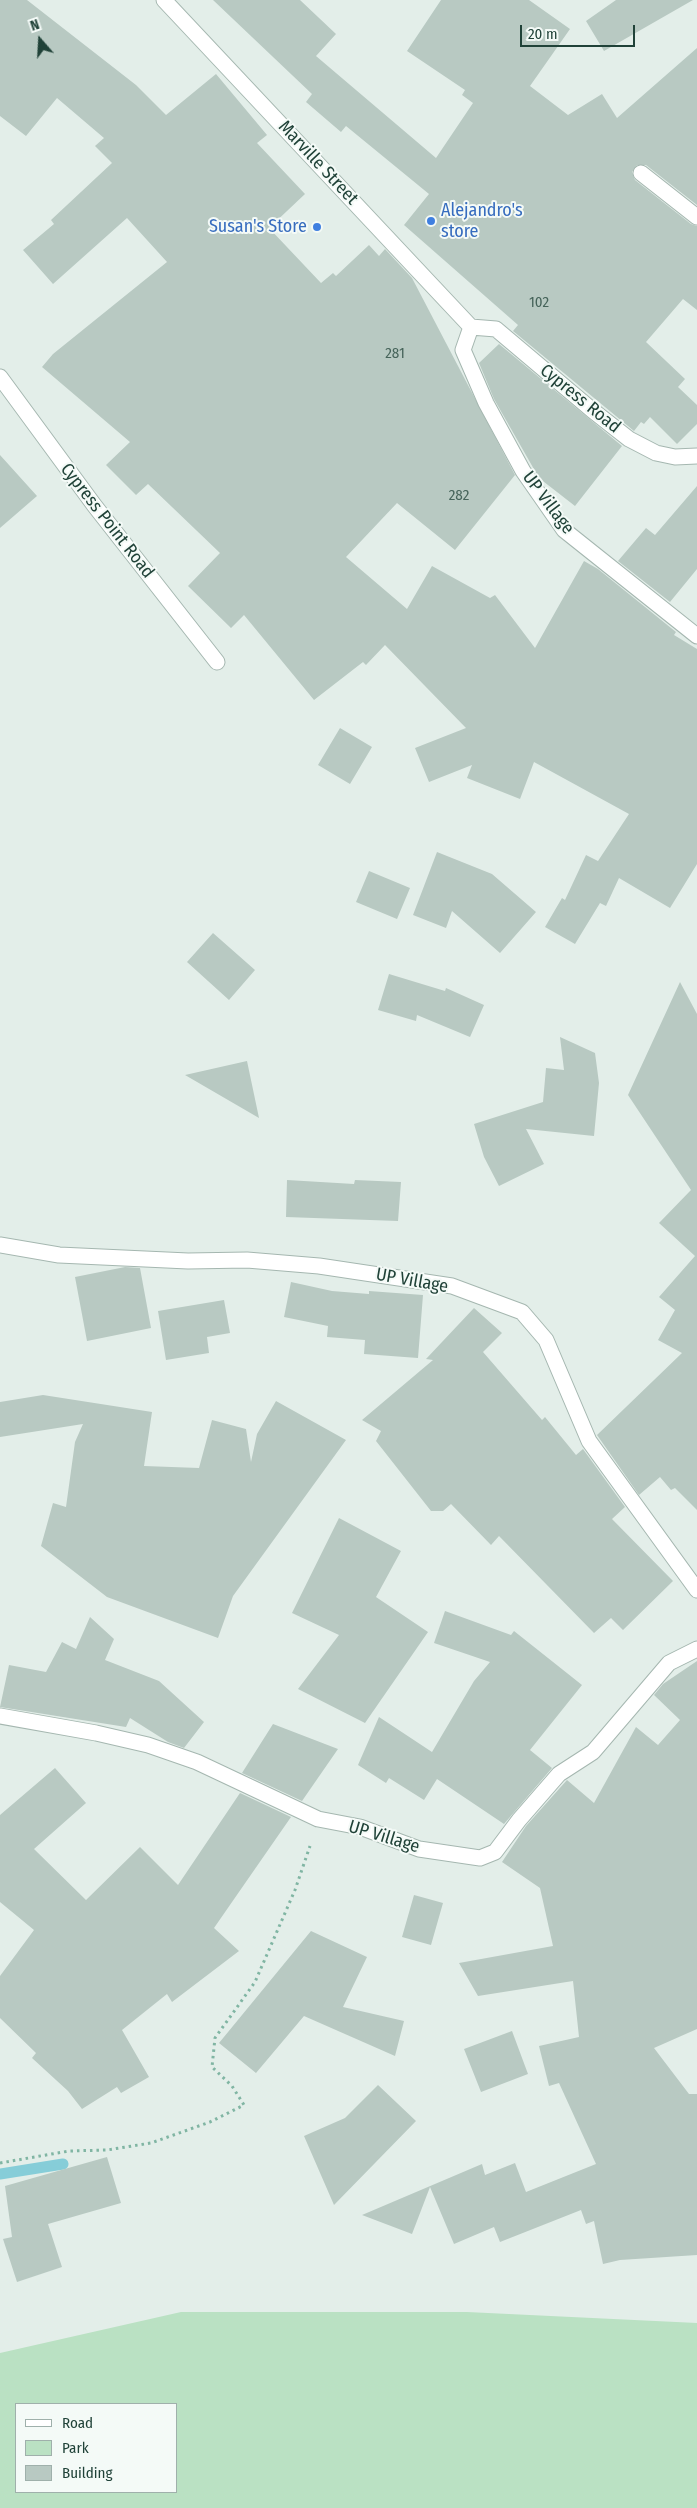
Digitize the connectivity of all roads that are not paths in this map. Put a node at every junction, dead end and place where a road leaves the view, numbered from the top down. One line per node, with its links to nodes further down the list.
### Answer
1 (164, 0): 4 (street, Marville Street)
2 (641, 173): 3 (street)
3 (697, 217)
4 (471, 327): 6 (street, Cypress Road); 7 (street, UP Village)
5 (0, 378): 8 (street, Cypress Point Road)
6 (697, 456)
7 (697, 636)
8 (217, 662)
9 (0, 1245): 10 (street, UP Village)
10 (697, 1590)
11 (697, 1649): 12 (street, UP Village)
12 (0, 1716)

